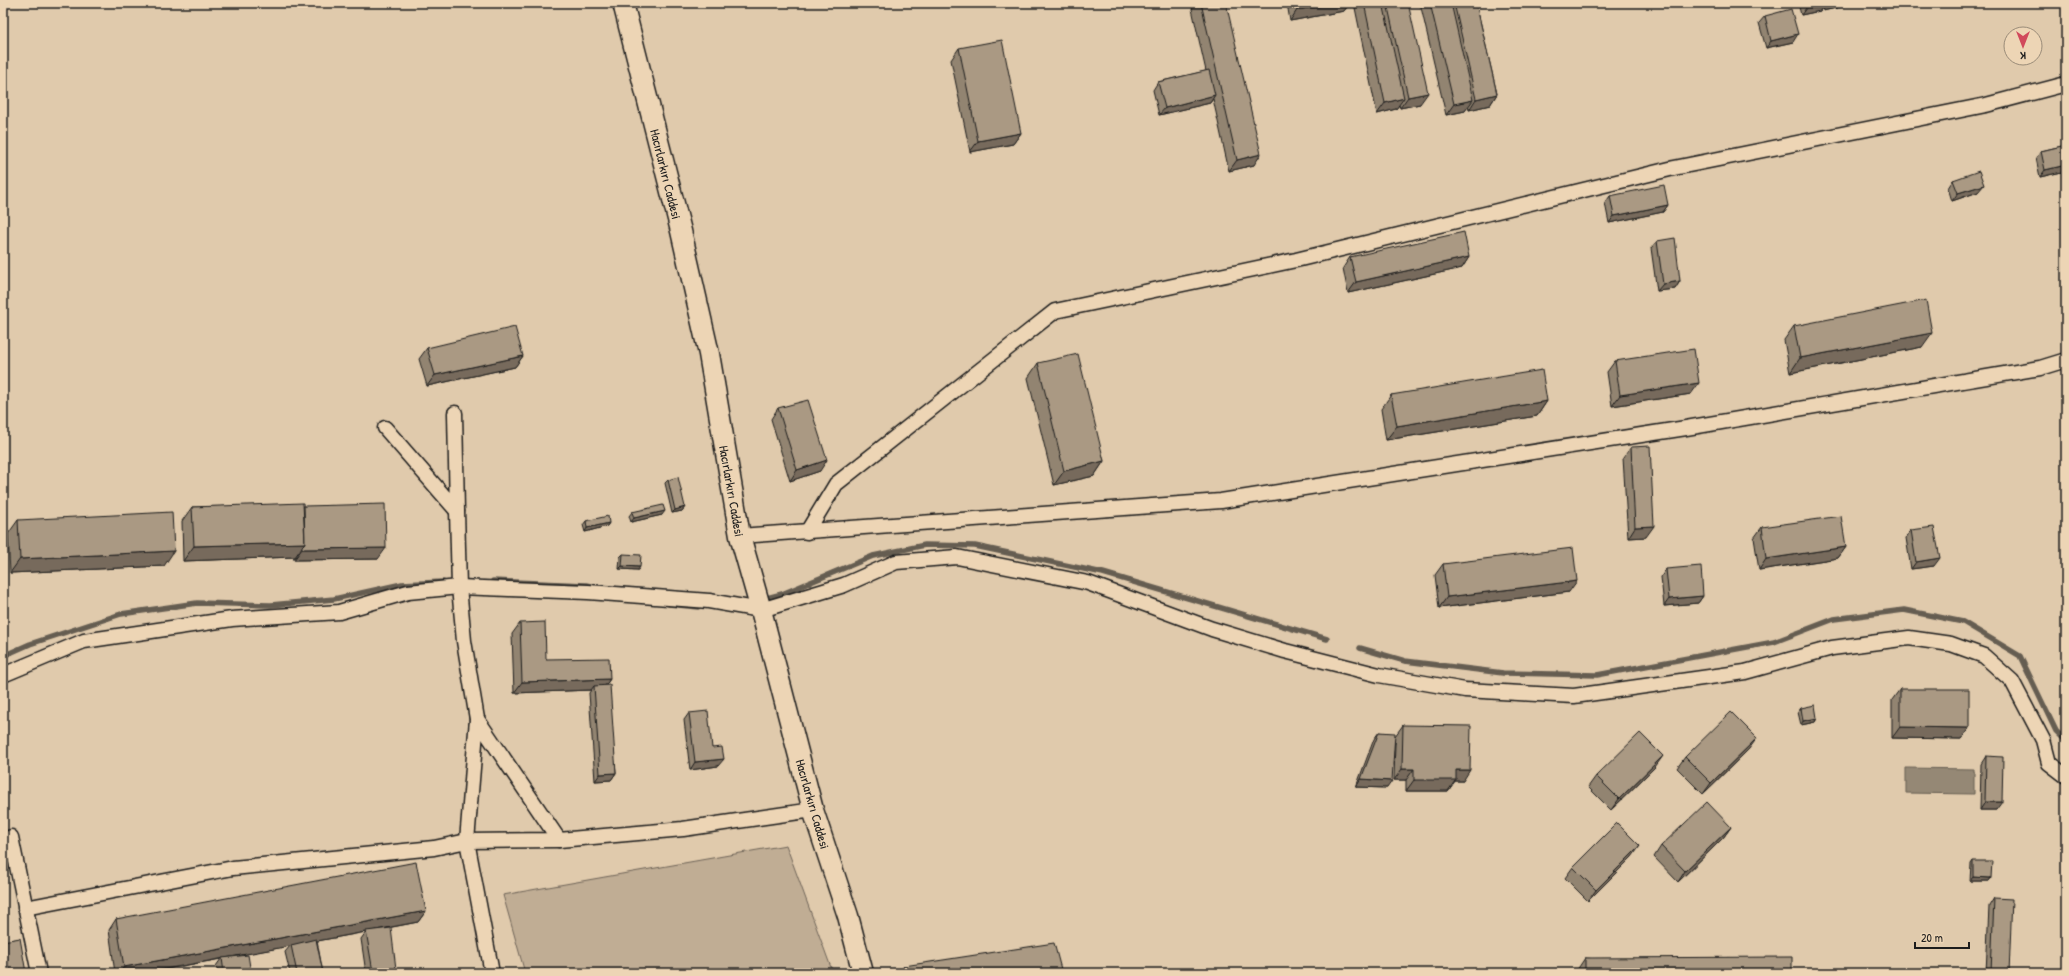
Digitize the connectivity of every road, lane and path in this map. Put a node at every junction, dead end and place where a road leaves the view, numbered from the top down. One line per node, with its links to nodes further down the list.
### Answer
1 (623, 3): 8 (street, Hacırlarkırı Caddesi)
2 (2066, 84): 7 (street)
3 (2066, 360): 7 (street)
4 (455, 413): 6 (street)
5 (385, 428): 6 (street)
6 (457, 511): 9 (street)
7 (807, 532): 8 (street)
8 (740, 536): 10 (street, Hacırlarkırı Caddesi)
9 (459, 587): 10 (street); 11 (street); 12 (street)
10 (761, 610): 13 (street); 14 (street, Hacırlarkırı Caddesi)
11 (3, 674)
12 (477, 719): 16 (street); 17 (street)
13 (2066, 776)
14 (813, 810): 16 (street); 21 (street, Hacırlarkırı Caddesi)
15 (11, 837): 18 (street)
16 (559, 840): 17 (street)
17 (467, 841): 18 (street); 20 (street)
18 (24, 908): 19 (street)
19 (40, 973)
20 (492, 973)
21 (863, 973)

